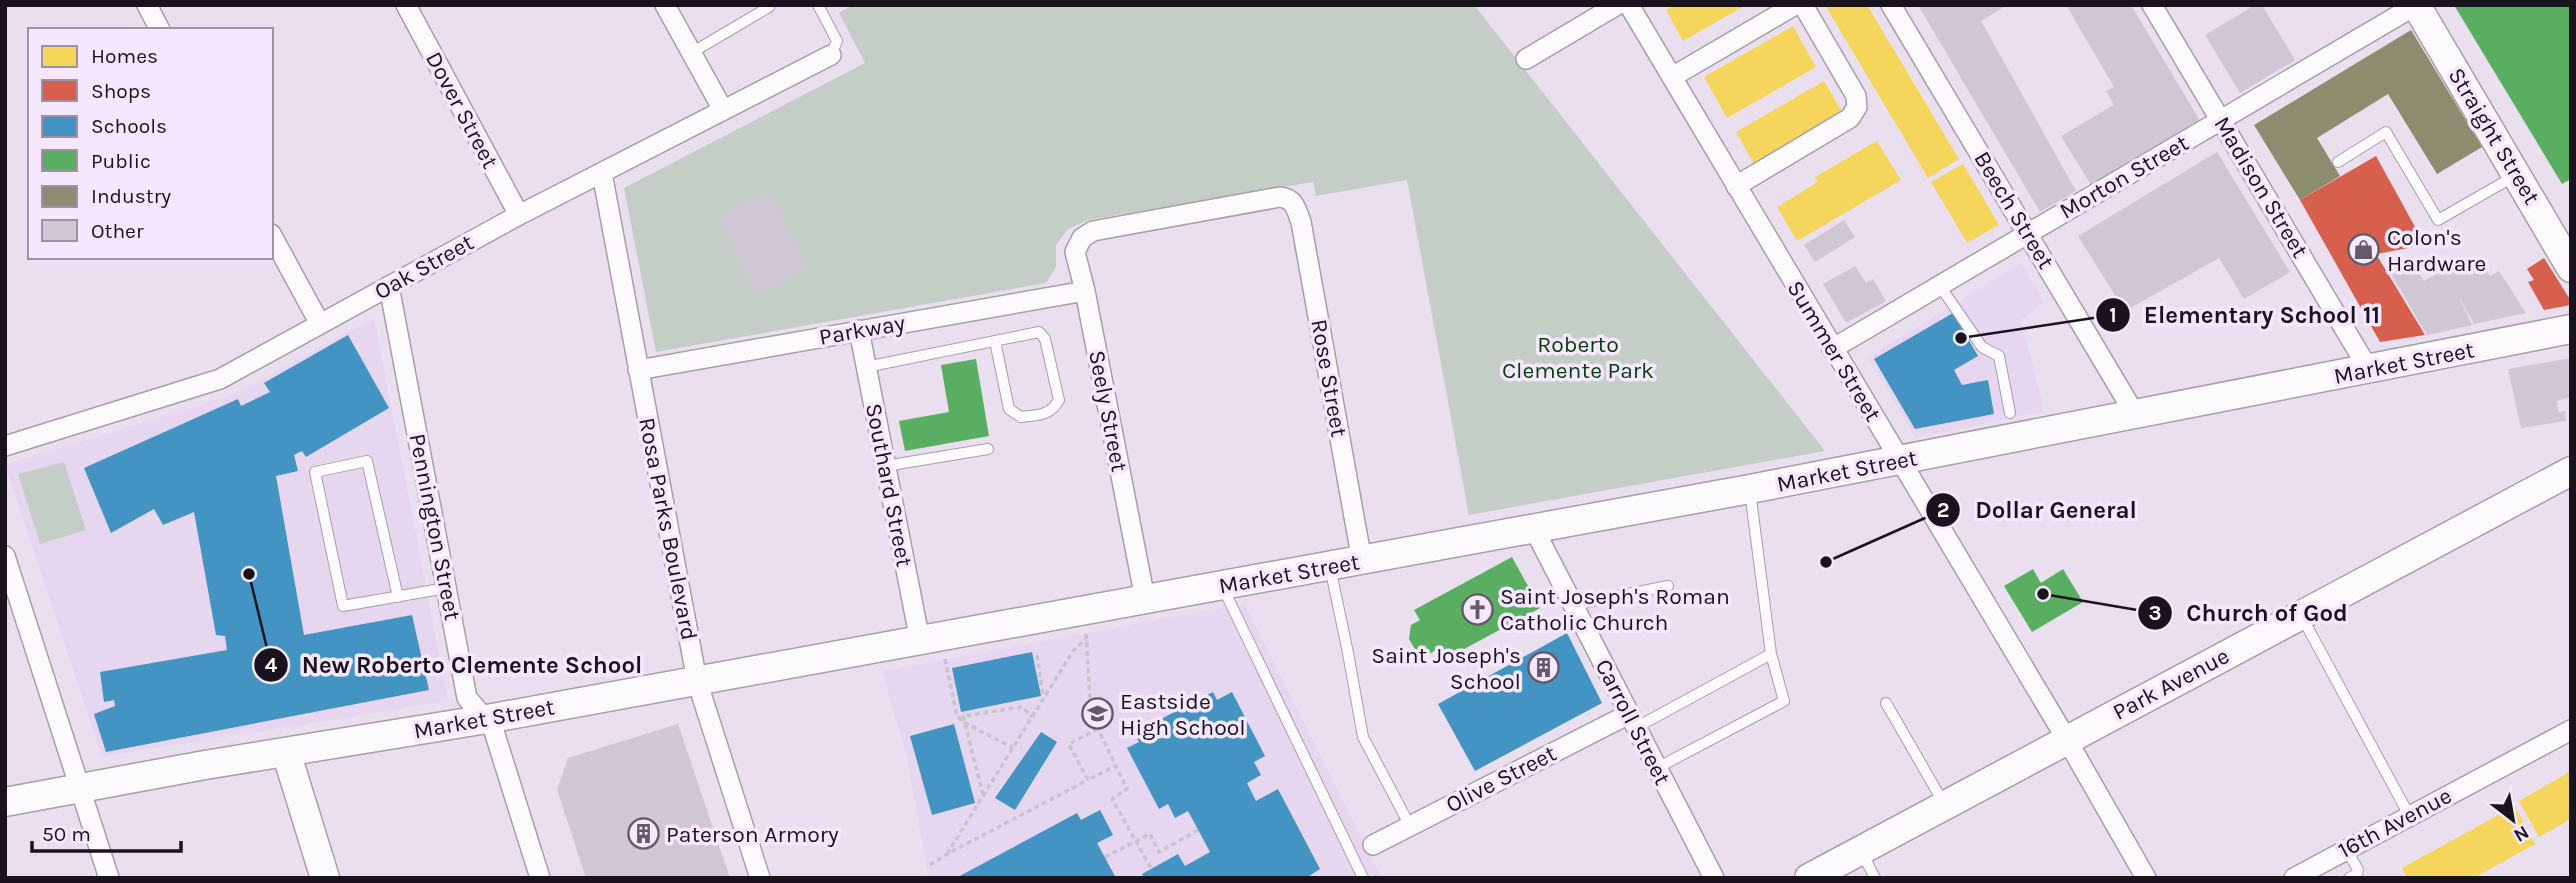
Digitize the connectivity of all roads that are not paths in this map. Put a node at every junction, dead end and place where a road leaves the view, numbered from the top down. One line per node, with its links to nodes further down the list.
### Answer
1 (147, 5): 13 (street)
2 (406, 5): 24 (street, Dover Street)
3 (665, 5): 14 (street)
4 (818, 5): 15 (lane)
5 (1617, 5): 16 (street)
6 (1629, 5): 17 (street, Summer Street)
7 (1795, 5): 17 (street)
8 (1803, 5): 23 (street)
9 (1891, 5): 26 (street, Beech Street)
10 (2152, 5): 19 (street, Madison Street)
11 (2416, 5): 19 (street, Morton Street); 22 (main road, Straight Street)
12 (769, 7): 14 (lane)
13 (159, 28)
14 (691, 53): 18 (street)
15 (831, 55): 18 (street, Oak Street)
16 (1526, 59)
17 (1672, 78): 23 (street, Summer Street)
18 (723, 110): 21 (street, Oak Street)
19 (2221, 120): 26 (street, Morton Street); 39 (street, Madison Street)
20 (2338, 162): 22 (lane)
21 (602, 173): 24 (street, Oak Street); 38 (street, Rosa Parks Boulevard)
22 (2517, 175): 28 (main road, Straight Street)
23 (1736, 186): 36 (street, Summer Street)
24 (519, 215): 29 (street, Oak Street)
25 (1093, 231): 31 (street, Seely Street); 50 (street, Rose Street)
26 (2028, 234): 30 (street, Morton Street); 41 (street, Beech Street)
27 (273, 238): 32 (street)
28 (2567, 251)
29 (389, 286): 32 (street, Oak Street); 54 (street, Pennington Street)
30 (1940, 286): 36 (street, Morton Street); 40 (lane)
31 (1085, 291): 34 (street, Parkway); 56 (street, Seely Street)
32 (320, 324): 42 (street, Oak Street)
33 (2571, 328): 39 (main road, Market Street)
34 (859, 330): 37 (street, Southard Street); 38 (street, Parkway)
35 (995, 341): 35 (lane); 37 (lane)
36 (1832, 349): 44 (street, Summer Street)
37 (866, 367): 45 (street, Southard Street)
38 (638, 370): 61 (street, Rosa Parks Boulevard)
39 (2369, 370): 41 (main road, Market Street)
40 (2010, 413)
41 (2136, 416): 44 (main road, Market Street)
42 (5, 446)
43 (988, 449): 45 (lane)
44 (1899, 462): 47 (main road, Market Street); 66 (street, Summer Street)
45 (885, 466): 59 (street, Southard Street)
46 (2571, 471): 58 (main road, Park Avenue)
47 (1750, 489): 48 (main road, Market Street); 60 (lane)
48 (1534, 529): 50 (main road, Market Street); 57 (street, Carroll Street)
49 (5, 556): 69 (street)
50 (1362, 561): 51 (main road, Market Street)
51 (1329, 566): 52 (main road, Market Street); 73 (lane)
52 (1222, 586): 56 (main road, Market Street); 81 (lane)
53 (1668, 586): 57 (lane)
54 (446, 588): 55 (lane); 63 (street, Pennington Street)
55 (398, 597): 55 (lane)
56 (1145, 599): 59 (main road, Market Street)
57 (1573, 605): 64 (street, Carroll Street)
58 (2301, 615): 66 (main road, Park Avenue); 72 (lane)
59 (920, 641): 61 (main road, Market Street)
60 (1771, 654): 64 (lane); 68 (lane)
61 (697, 681): 63 (main road, Market Street); 80 (street, Rosa Parks Boulevard)
62 (1886, 703): 71 (lane)
63 (487, 719): 67 (main road, Market Street); 79 (street, Pennington Street)
64 (1633, 720): 68 (street, Carroll Street); 73 (street, Olive Street)
65 (2571, 730): 72 (street, 16th Avenue)
66 (2067, 740): 71 (main road, Park Avenue); 85 (street, Summer Street)
67 (286, 752): 69 (main road, Market Street); 78 (main road)
68 (1657, 768): 82 (street, Carroll Street)
69 (79, 789): 70 (main road, Market Street); 77 (street)
70 (5, 803)
71 (1945, 805): 76 (main road, Park Avenue)
72 (2409, 815): 75 (street, 16th Avenue)
73 (1410, 826): 74 (street, Olive Street)
74 (1373, 845)
75 (2347, 850): 86 (street, 16th Avenue); 87 (lane)
76 (1861, 851): 83 (main road, Park Avenue); 84 (lane)
77 (109, 878)
78 (325, 878)
79 (540, 878)
80 (760, 878)
81 (1363, 878)
82 (1714, 878)
83 (1809, 878)
84 (1875, 878)
85 (2146, 878)
86 (2294, 878)
87 (2349, 878)

